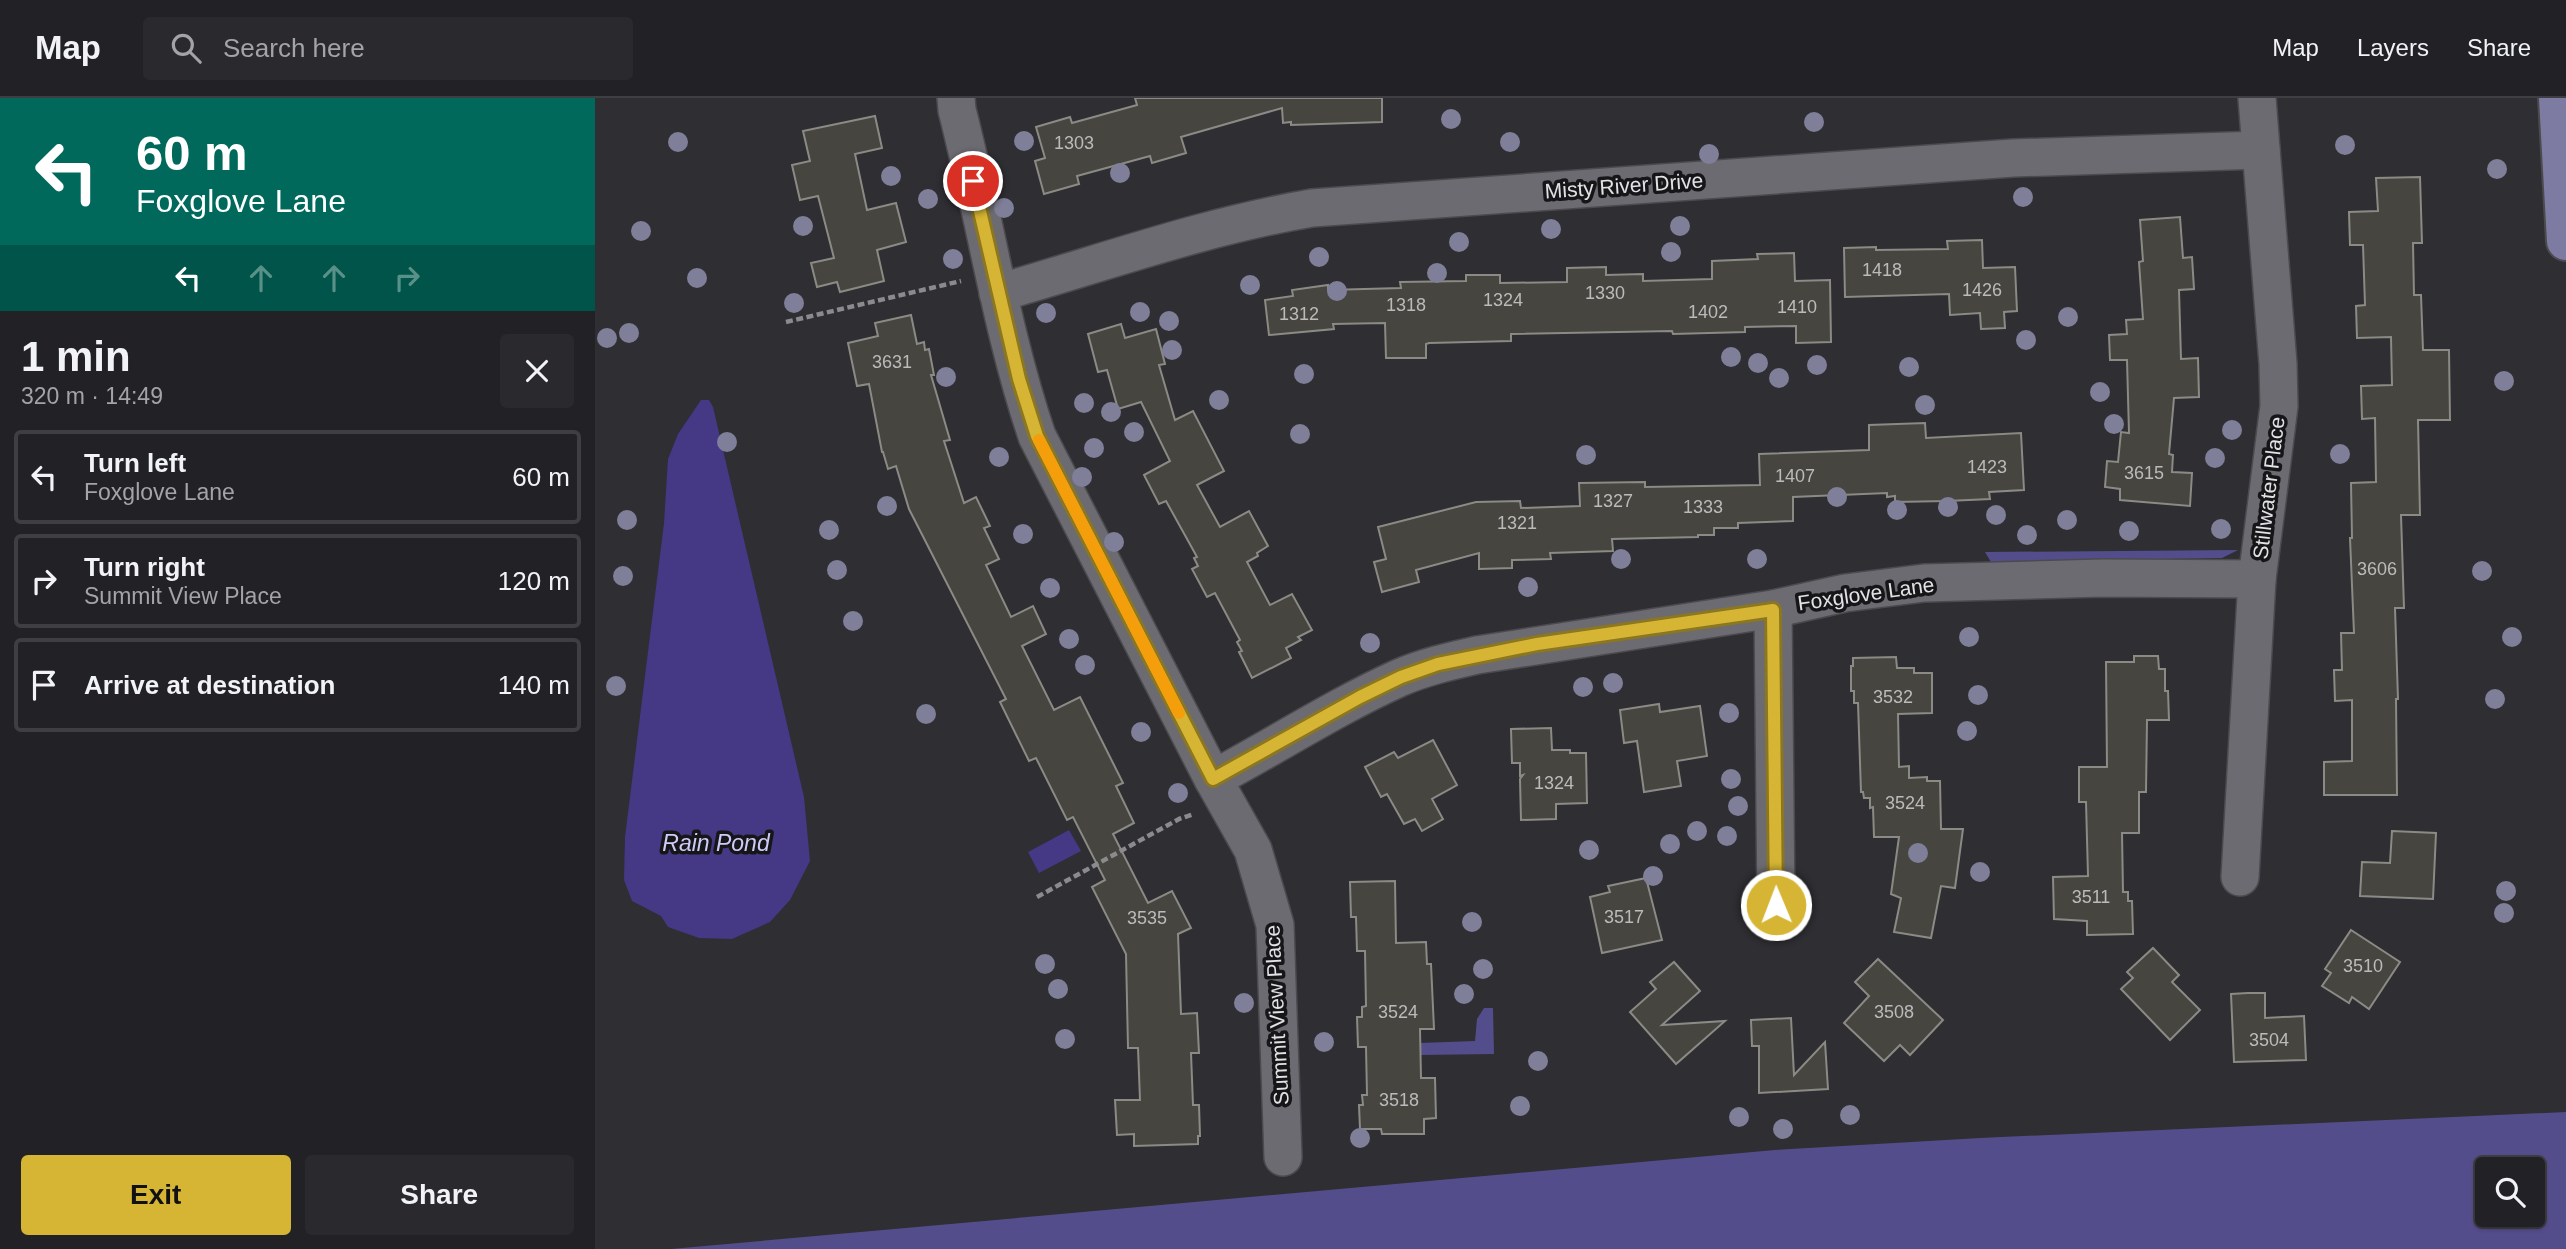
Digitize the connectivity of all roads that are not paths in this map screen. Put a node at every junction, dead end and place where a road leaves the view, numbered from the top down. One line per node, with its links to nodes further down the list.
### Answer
1 (956, 98): 6 (street, Summit View Place)
2 (2257, 98): 4 (street, Stillwater Place)
3 (2558, 98): 5 (main road)
4 (2261, 150): 6 (street, Misty River Drive); 7 (street, Stillwater Place)
5 (2566, 241)
6 (998, 293): 9 (street, Summit View Place)
7 (2257, 579): 8 (street, Foxglove Lane); 10 (street, Stillwater Place)
8 (1773, 610): 9 (street, Foxglove Lane); 11 (street)
9 (1209, 794): 12 (street, Summit View Place)
10 (2240, 877)
11 (1776, 905)
12 (1283, 1157)

